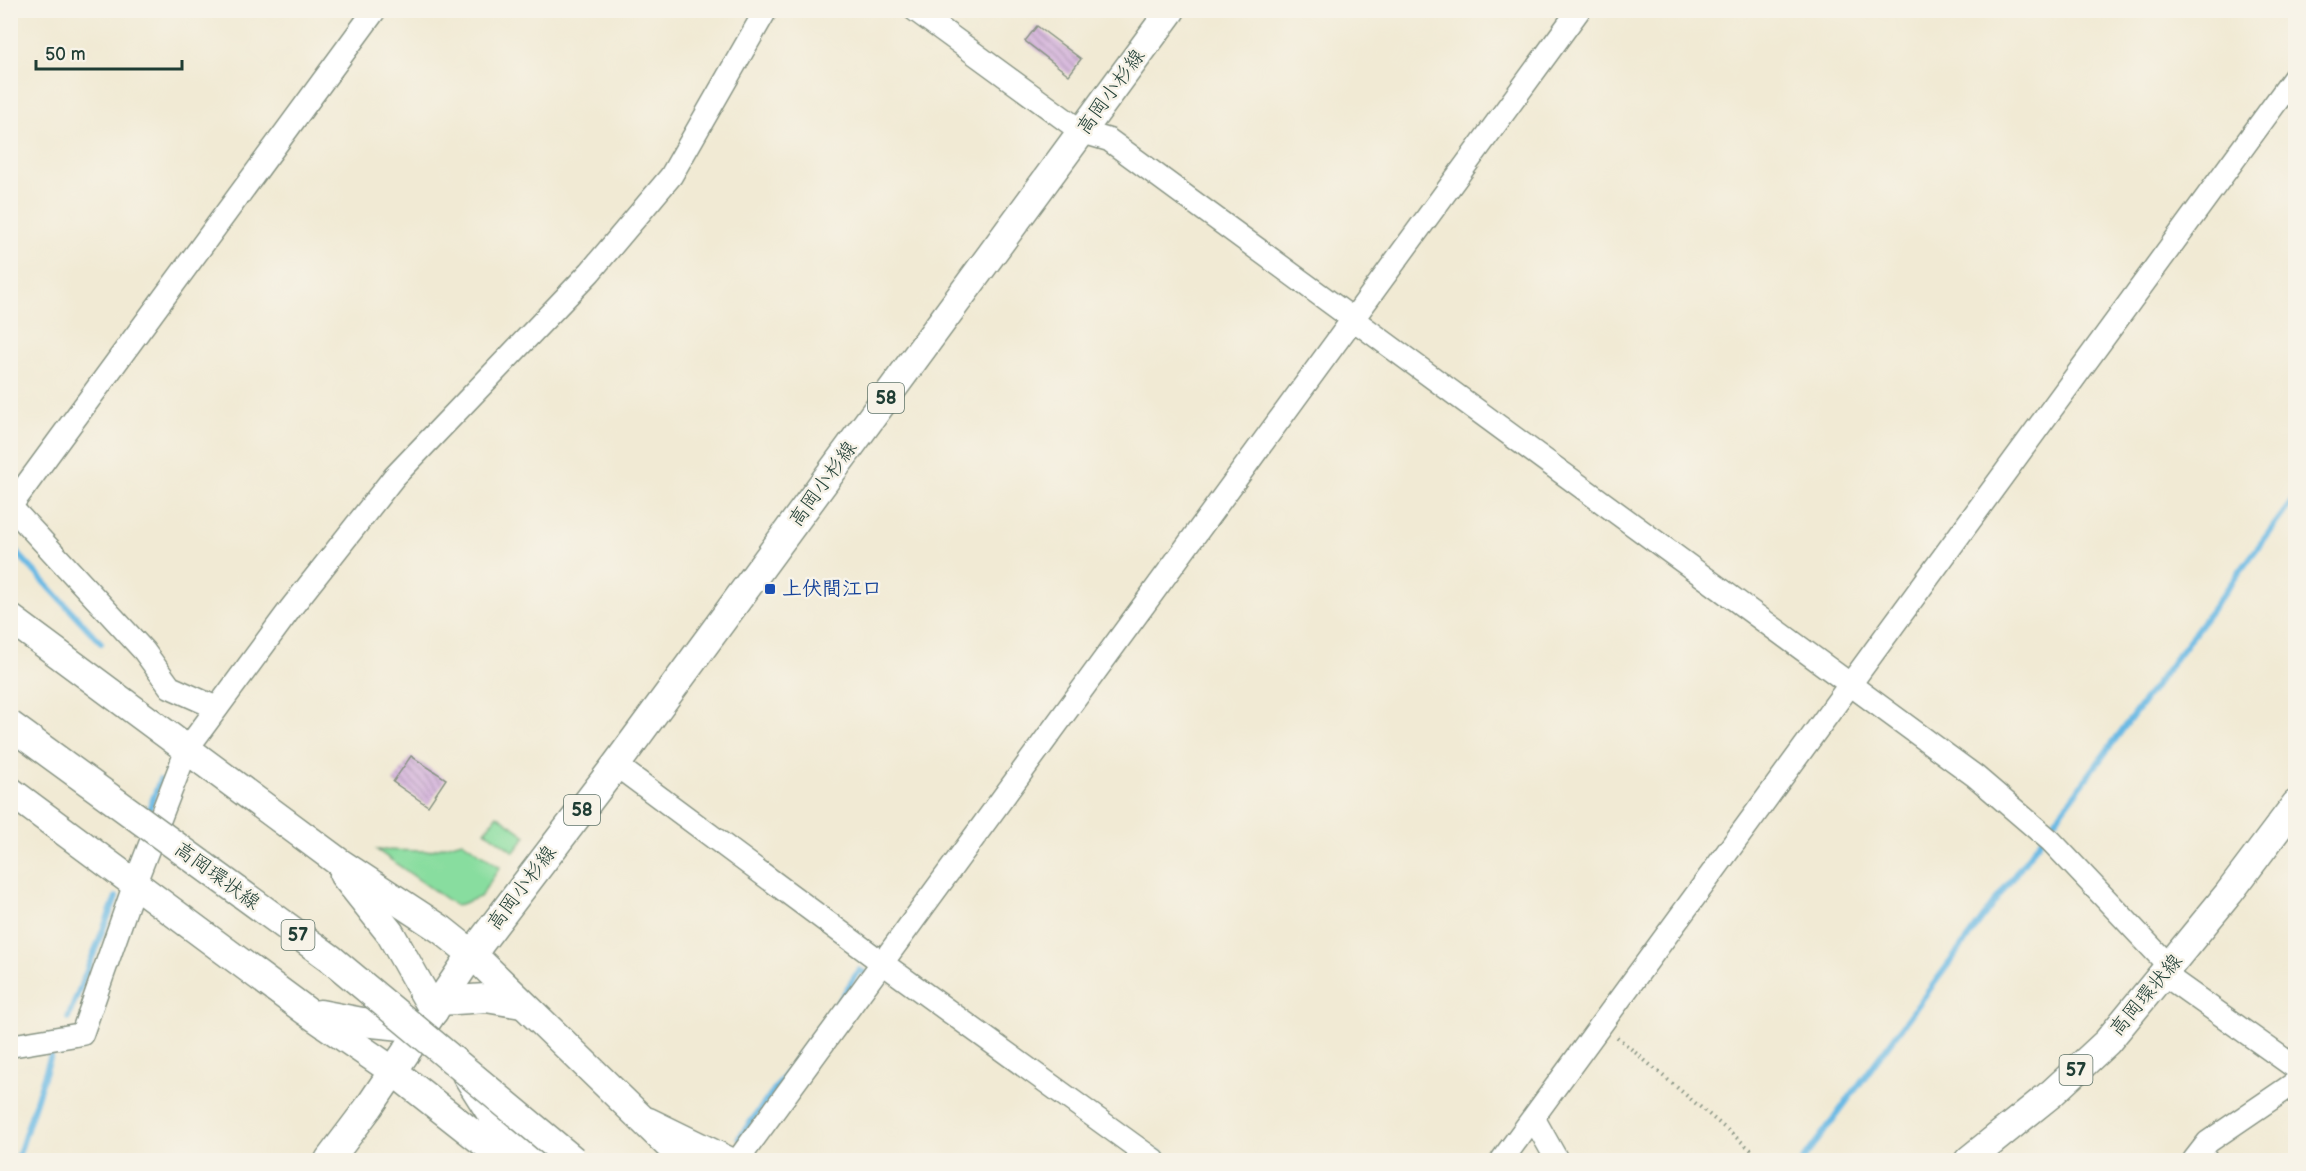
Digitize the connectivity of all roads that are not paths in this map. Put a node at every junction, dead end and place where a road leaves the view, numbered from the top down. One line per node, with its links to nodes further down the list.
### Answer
1 (375, 10): 9 (street)
2 (766, 10): 12 (street)
3 (915, 10): 7 (street)
4 (1171, 10): 7 (main road, 高岡小杉線 / 58)
5 (1579, 10): 8 (street)
6 (2295, 75): 11 (street)
7 (1082, 132): 8 (street); 15 (main road, 高岡小杉線 / 58)
8 (1352, 318): 11 (street); 21 (street)
9 (11, 506): 12 (street)
10 (10, 618): 14 (main road)
11 (1850, 683): 22 (street); 31 (street)
12 (217, 708): 14 (street)
13 (10, 725): 36 (main road, 高岡環状線 / 57, bridge)
14 (187, 749): 18 (main road); 19 (street)
15 (616, 765): 20 (main road, 高岡小杉線 / 58); 21 (street)
16 (10, 790): 19 (main road)
17 (2295, 804): 22 (main road, 高岡環状線 / 57)
18 (326, 852): 20 (main road); 25 (main road)
19 (135, 883): 24 (main road); 26 (street)
20 (472, 954): 23 (main road); 25 (main road)
21 (884, 964): 39 (street); 40 (street)
22 (2170, 967): 27 (street); 32 (main road, 高岡環状線 / 57)
23 (522, 1004): 25 (main road); 30 (main road)
24 (306, 1011): 25 (main road); 28 (main road)
25 (431, 1015): 28 (main road); 35 (main road)
26 (10, 1046)
27 (2295, 1068)
28 (393, 1071): 33 (main road); 34 (main road)
29 (2295, 1082): 43 (street)
30 (631, 1110): 37 (main road); 38 (street)
31 (1534, 1119): 41 (street); 42 (street)
32 (1976, 1158)
33 (328, 1161)
34 (506, 1161)
35 (540, 1161)
36 (573, 1161)
37 (684, 1161)
38 (733, 1161)
39 (738, 1161)
40 (1154, 1161)
41 (1502, 1161)
42 (1557, 1161)
43 (2194, 1161)

